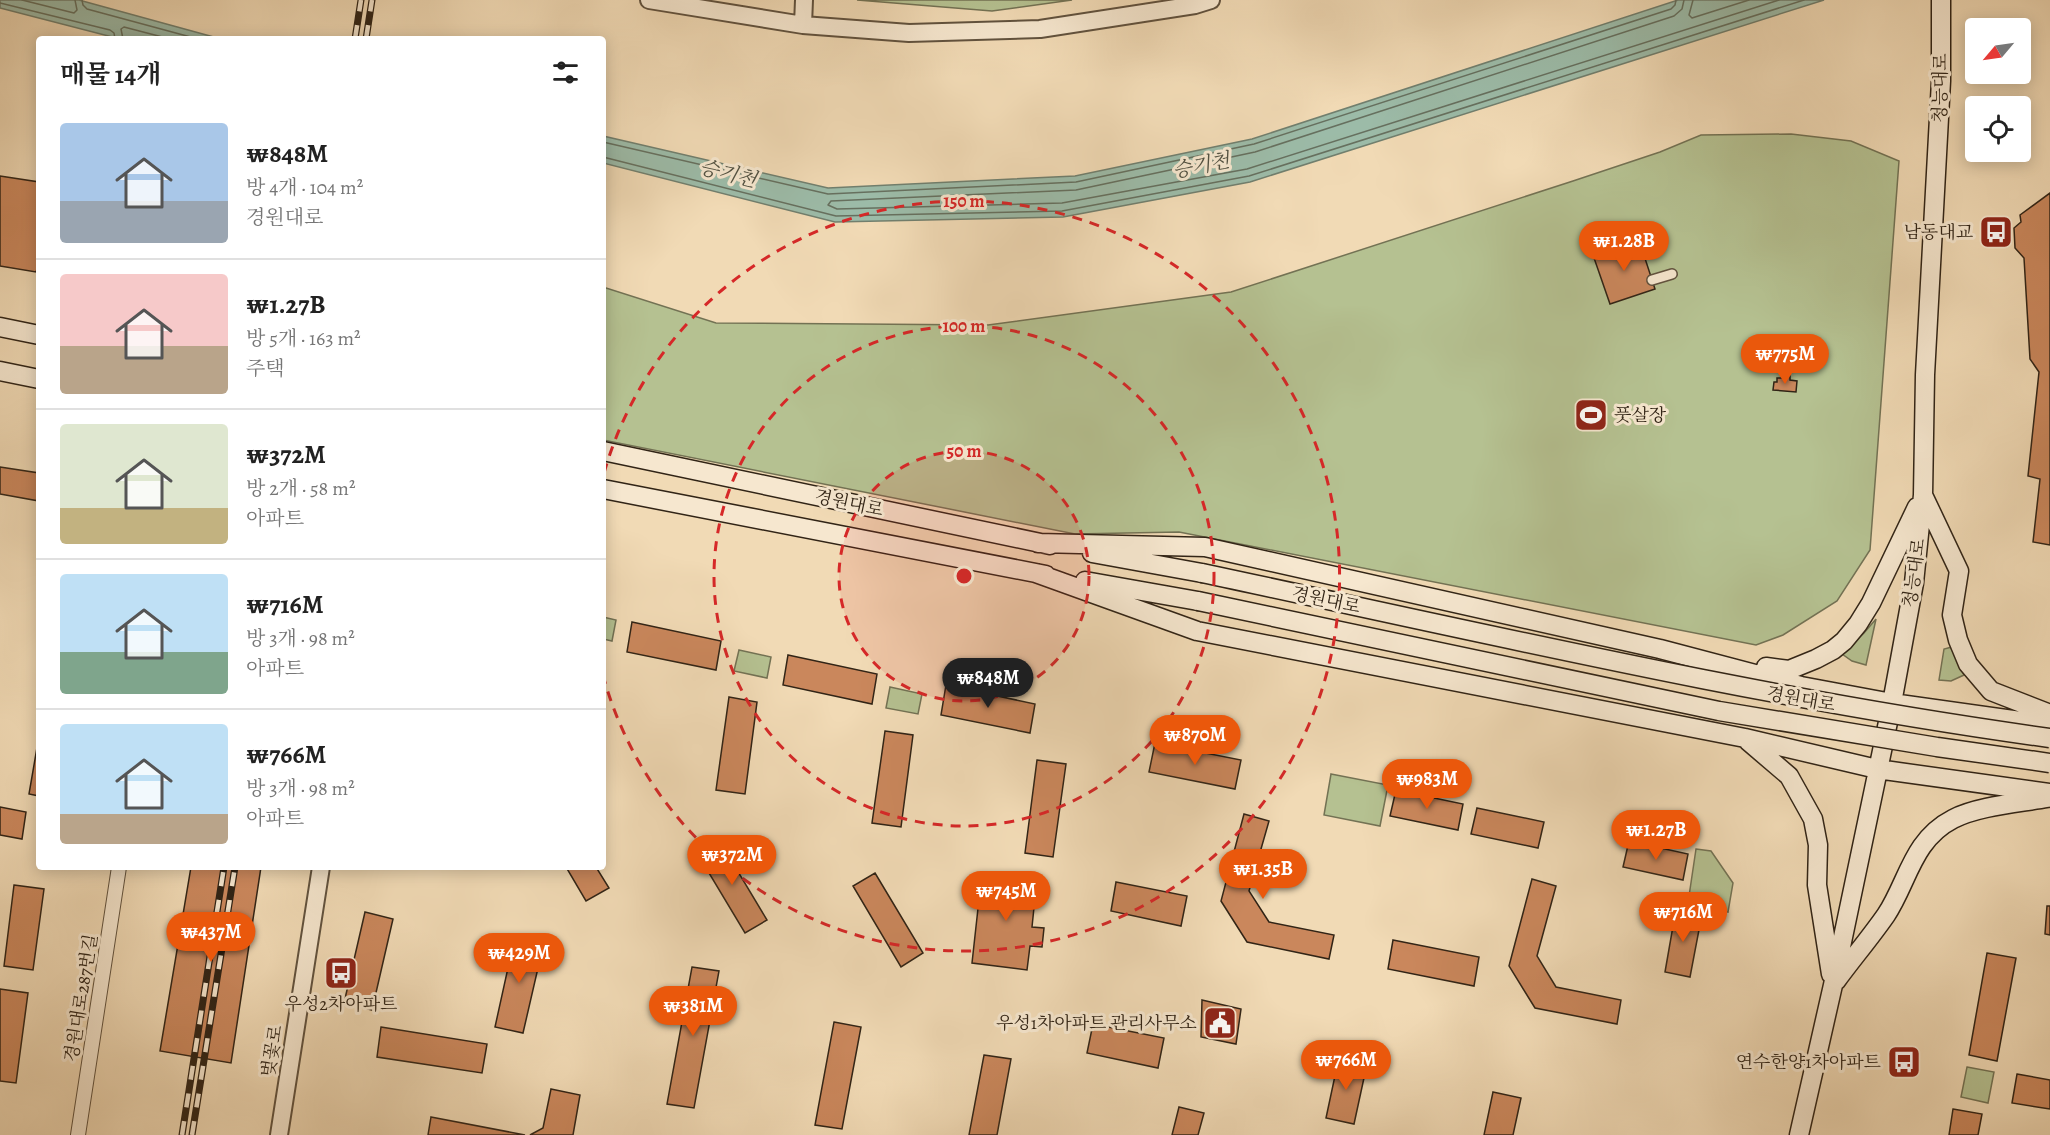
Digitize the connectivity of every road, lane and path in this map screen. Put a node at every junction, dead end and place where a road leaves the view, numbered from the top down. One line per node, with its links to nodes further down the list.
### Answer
1 (649, 0): 5 (street)
2 (804, 0): 5 (street)
3 (1211, 0): 5 (street)
4 (1941, 0): 14 (main road, 청능대로)
5 (803, 25)
6 (1672, 274): 7 (street)
7 (1652, 280)
8 (0, 327): 9 (main road)
9 (36, 334)
10 (0, 371): 11 (main road)
11 (36, 378)
12 (606, 452): 15 (main road, 경원대로)
13 (606, 490): 16 (main road, 경원대로)
14 (1923, 495): 17 (main road); 18 (main road, 청능대로); 19 (main road)
15 (1038, 543): 17 (main road); 22 (main road, 경원대로, bridge)
16 (1036, 573): 21 (main road); 23 (main road, 경원대로, bridge)
17 (1660, 649): 18 (main road)
18 (1892, 703): 20 (main road); 24 (main road, 청능대로)
19 (2050, 714)
20 (2050, 725)
21 (1745, 738): 24 (main road); 28 (main road)
22 (2050, 738)
23 (2050, 763)
24 (1877, 769): 25 (main road); 28 (main road, 청능대로)
25 (2050, 795): 28 (main road)
26 (119, 870): 29 (street, 경원대로287번길)
27 (321, 870): 30 (street, 벚꽃로)
28 (1833, 985): 31 (main road, 청능대로)
29 (78, 1135)
30 (279, 1135)
31 (1799, 1135)

